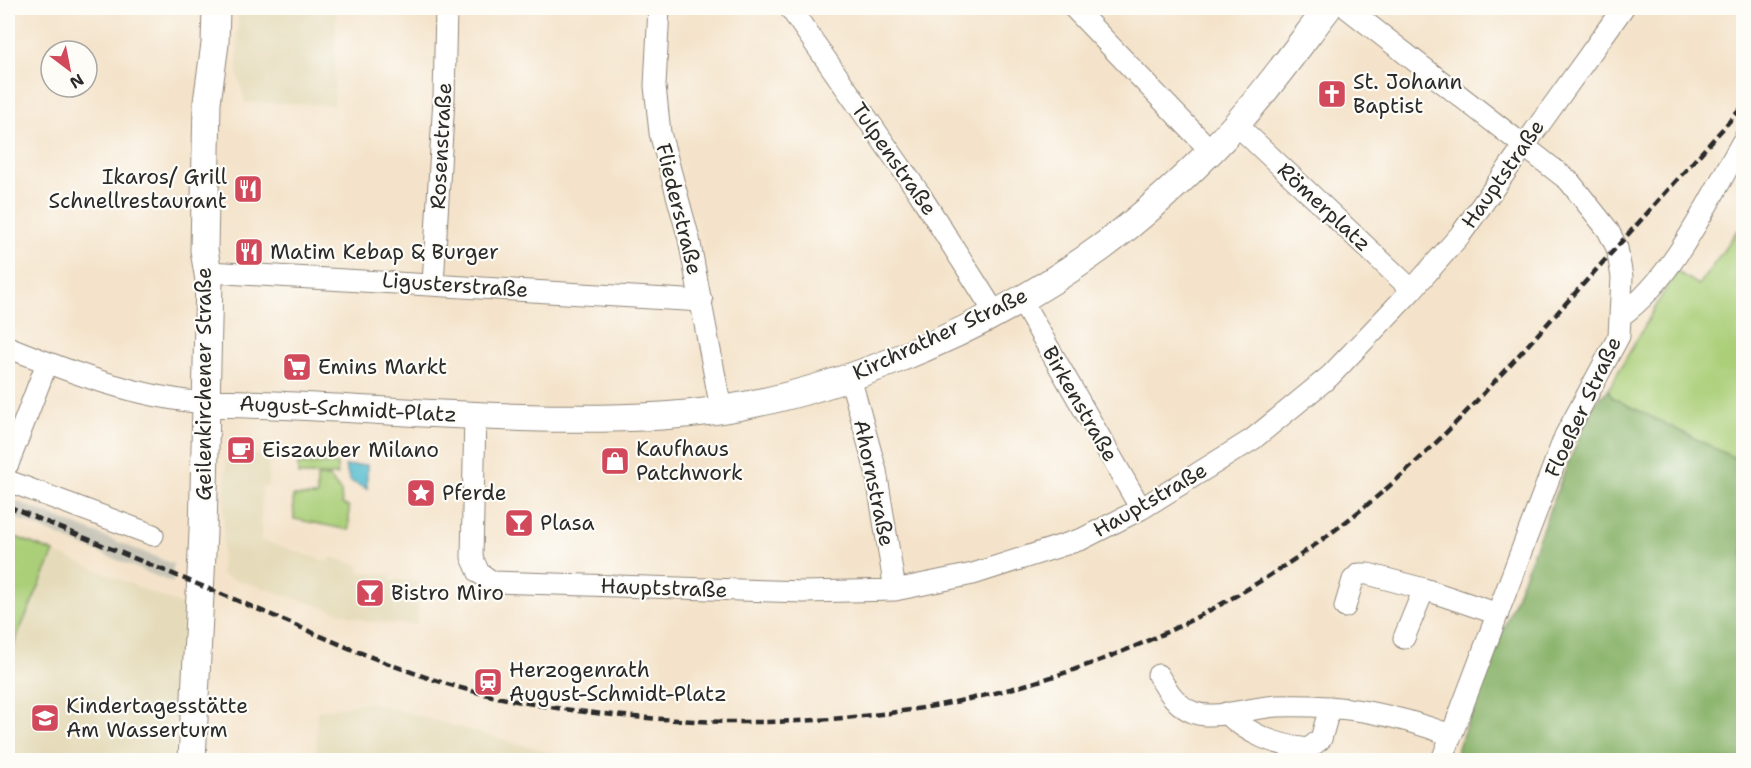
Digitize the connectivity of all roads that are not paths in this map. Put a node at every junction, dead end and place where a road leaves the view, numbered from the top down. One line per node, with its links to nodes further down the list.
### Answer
1 (216, 8): 13 (main road, Geilenkirchener Straße)
2 (446, 8): 14 (street, Rosenstraße)
3 (659, 8): 17 (street, Fliederstraße)
4 (790, 8): 18 (street, Tulpenstraße)
5 (1074, 8): 12 (street)
6 (1328, 8): 9 (main road, Kirchrather Straße)
7 (1347, 8): 11 (street)
8 (1623, 8): 11 (street, Hauptstraße)
9 (1236, 124): 12 (main road, Kirchrather Straße); 15 (street, Römerplatz)
10 (1743, 139): 19 (street)
11 (1524, 144): 15 (street, Hauptstraße); 19 (street, Floeßer Straße)
12 (1211, 151): 16 (main road, Kirchrather Straße)
13 (209, 272): 14 (street, Ligusterstraße); 23 (main road, Geilenkirchener Straße)
14 (433, 284): 17 (street, Ligusterstraße)
15 (1412, 290): 28 (street, Hauptstraße)
16 (1020, 298): 18 (main road, Kirchrather Straße); 28 (street, Birkenstraße)
17 (702, 301): 24 (street, Fliederstraße)
18 (995, 313): 22 (main road, Kirchrather Straße)
19 (1622, 315): 34 (street, Floeßer Straße)
20 (8, 347): 21 (street)
21 (47, 363): 23 (street); 26 (street)
22 (850, 377): 24 (main road, Kirchrather Straße); 32 (street, Ahornstraße)
23 (205, 403): 25 (main road, August-Schmidt-Platz); 40 (main road, Geilenkirchener Straße)
24 (721, 409): 25 (main road, Kirchrather Straße)
25 (475, 415): 30 (street, August-Schmidt-Platz)
26 (8, 464)
27 (8, 481): 29 (street)
28 (1141, 509): 32 (street, Hauptstraße)
29 (153, 536)
30 (479, 573): 32 (street, Hauptstraße)
31 (1424, 589): 33 (street); 34 (street); 35 (street)
32 (895, 590)
33 (1345, 608)
34 (1498, 614): 39 (street, Floeßer Straße)
35 (1404, 638)
36 (1158, 675): 38 (street)
37 (1330, 707): 38 (street); 38 (street); 39 (street)
38 (1226, 713)
39 (1452, 735): 41 (street, Floeßer Straße)
40 (192, 760)
41 (1442, 760)

